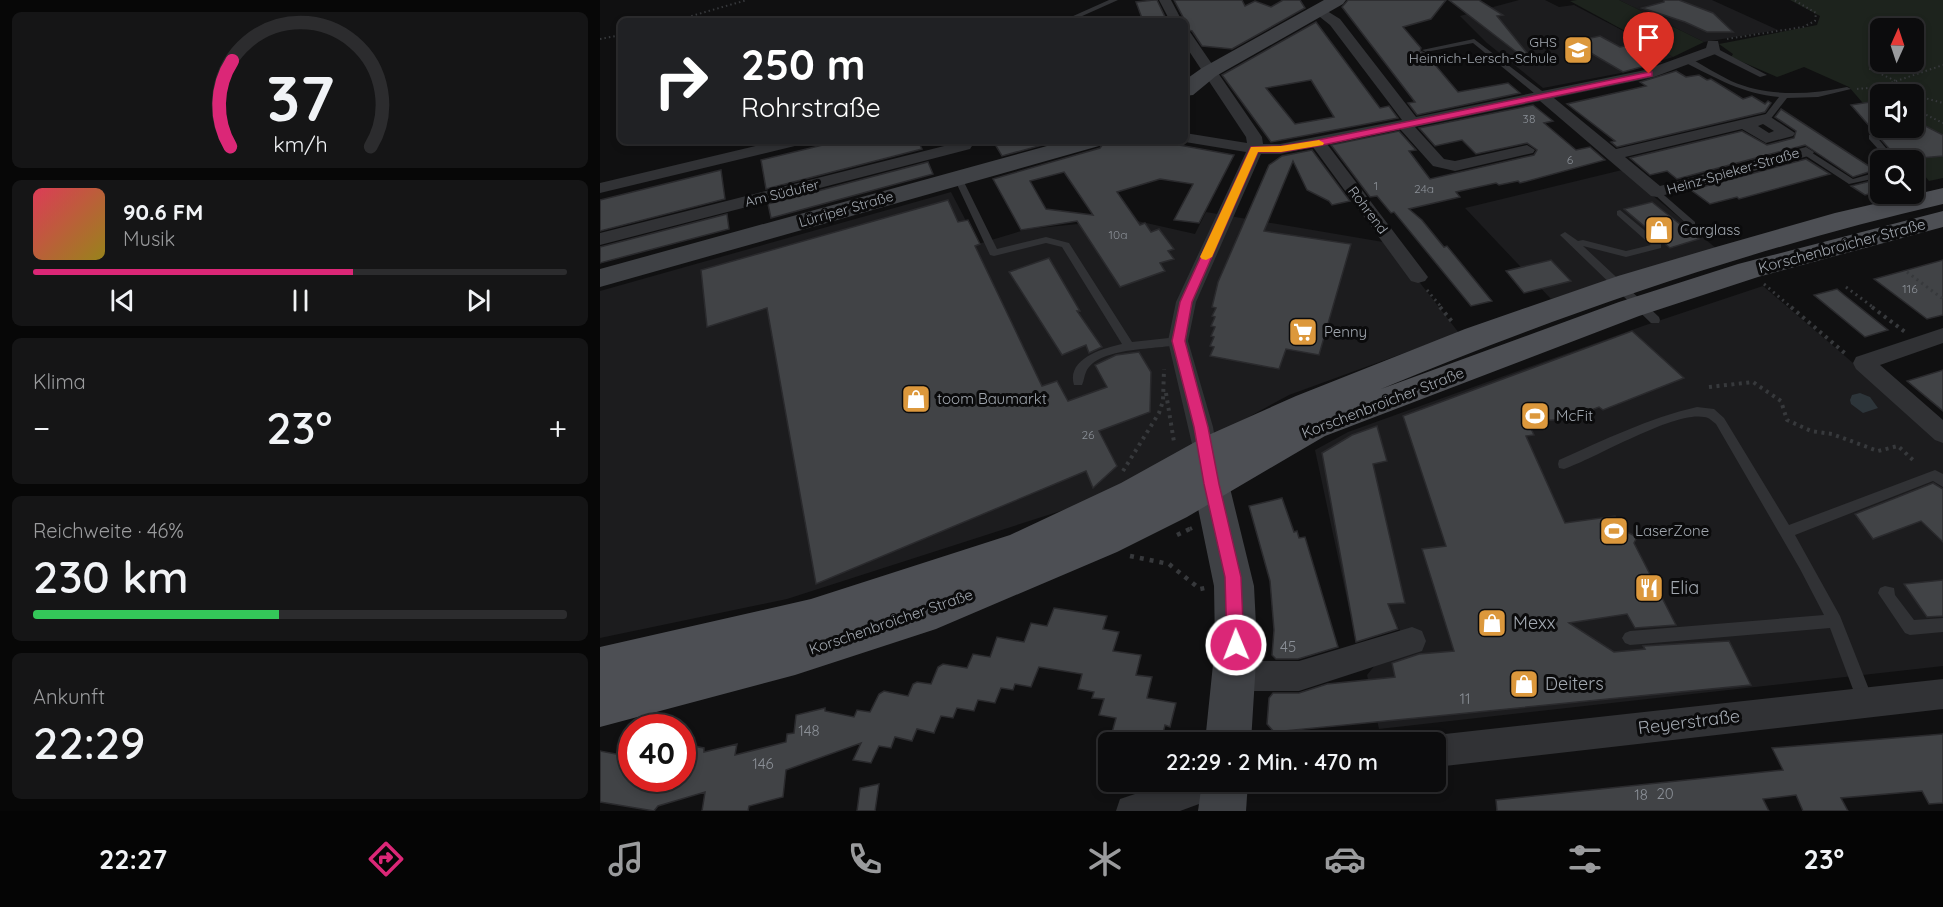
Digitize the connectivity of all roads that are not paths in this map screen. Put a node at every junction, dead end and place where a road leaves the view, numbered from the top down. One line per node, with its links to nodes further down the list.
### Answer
1 (1115, 0): 5 (lane)
2 (1165, 0): 6 (street)
3 (1337, 0): 4 (street)
4 (1319, 10): 11 (street); 18 (street)
5 (1072, 18)
6 (1174, 18)
7 (1188, 40): 11 (street)
8 (1713, 47): 10 (street); 12 (lane)
9 (1425, 50): 15 (lane)
10 (1687, 60): 15 (street); 16 (lane)
11 (1209, 72): 13 (street); 27 (street)
12 (1763, 75)
13 (1188, 88)
14 (1847, 89): 16 (lane)
15 (1543, 96): 18 (street); 31 (street, Heinz-Spieker-Straße)
16 (1784, 96): 17 (lane)
17 (1766, 119): 19 (street); 20 (street, Heinz-Spieker-Straße)
18 (1409, 124): 23 (street); 28 (street)
19 (1745, 124): 20 (street, Heinz-Spieker-Straße); 31 (street)
20 (1780, 135): 30 (street, Heinz-Spieker-Straße)
21 (1188, 138): 27 (street)
22 (1873, 138): 29 (lane)
23 (1318, 143): 27 (street); 43 (street, Rohrend)
24 (784, 144): 34 (street)
25 (962, 144): 32 (street, Am Südufer); 41 (street, Am Südufer)
26 (1080, 144): 32 (street, Lürriper Straße)
27 (1255, 149): 47 (street)
28 (1527, 150)
29 (1883, 150)
30 (1806, 152): 33 (lane); 35 (street, Heinz-Spieker-Straße)
31 (1611, 155): 35 (street, Heinz-Spieker-Straße)
32 (967, 175): 44 (street, Lürriper Straße); 48 (lane)
33 (1870, 177)
34 (600, 188)
35 (1657, 192): 39 (lane)
36 (1943, 196): 45 (main road, Korschenbroicher Straße)
37 (1620, 213): 42 (lane)
38 (1943, 219): 45 (main road, Korschenbroicher Straße)
39 (1692, 224)
40 (1565, 235): 42 (lane)
41 (600, 239)
42 (1576, 245): 45 (lane)
43 (1418, 277)
44 (600, 278)
45 (1638, 304): 52 (main road, Korschenbroicher Straße)
46 (1943, 335): 50 (street)
47 (1178, 341): 48 (lane); 52 (street)
48 (1129, 346): 49 (lane)
49 (1078, 382)
50 (1943, 434)
51 (1564, 464): 54 (lane)
52 (1208, 469): 60 (main road, Korschenbroicher Straße); 61 (street); 64 (main road, Korschenbroicher Straße)
53 (1943, 483): 54 (lane)
54 (1787, 531): 56 (lane)
55 (1889, 593): 57 (lane)
56 (1835, 621): 58 (lane); 63 (lane)
57 (1943, 626)
58 (1630, 638)
59 (1412, 640): 61 (street)
60 (600, 668)
61 (1233, 676): 65 (street)
62 (1943, 694): 63 (street, Reyerstraße)
63 (1866, 703): 66 (street, Reyerstraße)
64 (600, 705)
65 (1229, 732)
66 (1446, 751)
67 (1188, 792): 69 (street)
68 (1224, 792): 70 (street)
69 (1132, 811)
70 (1222, 811)

